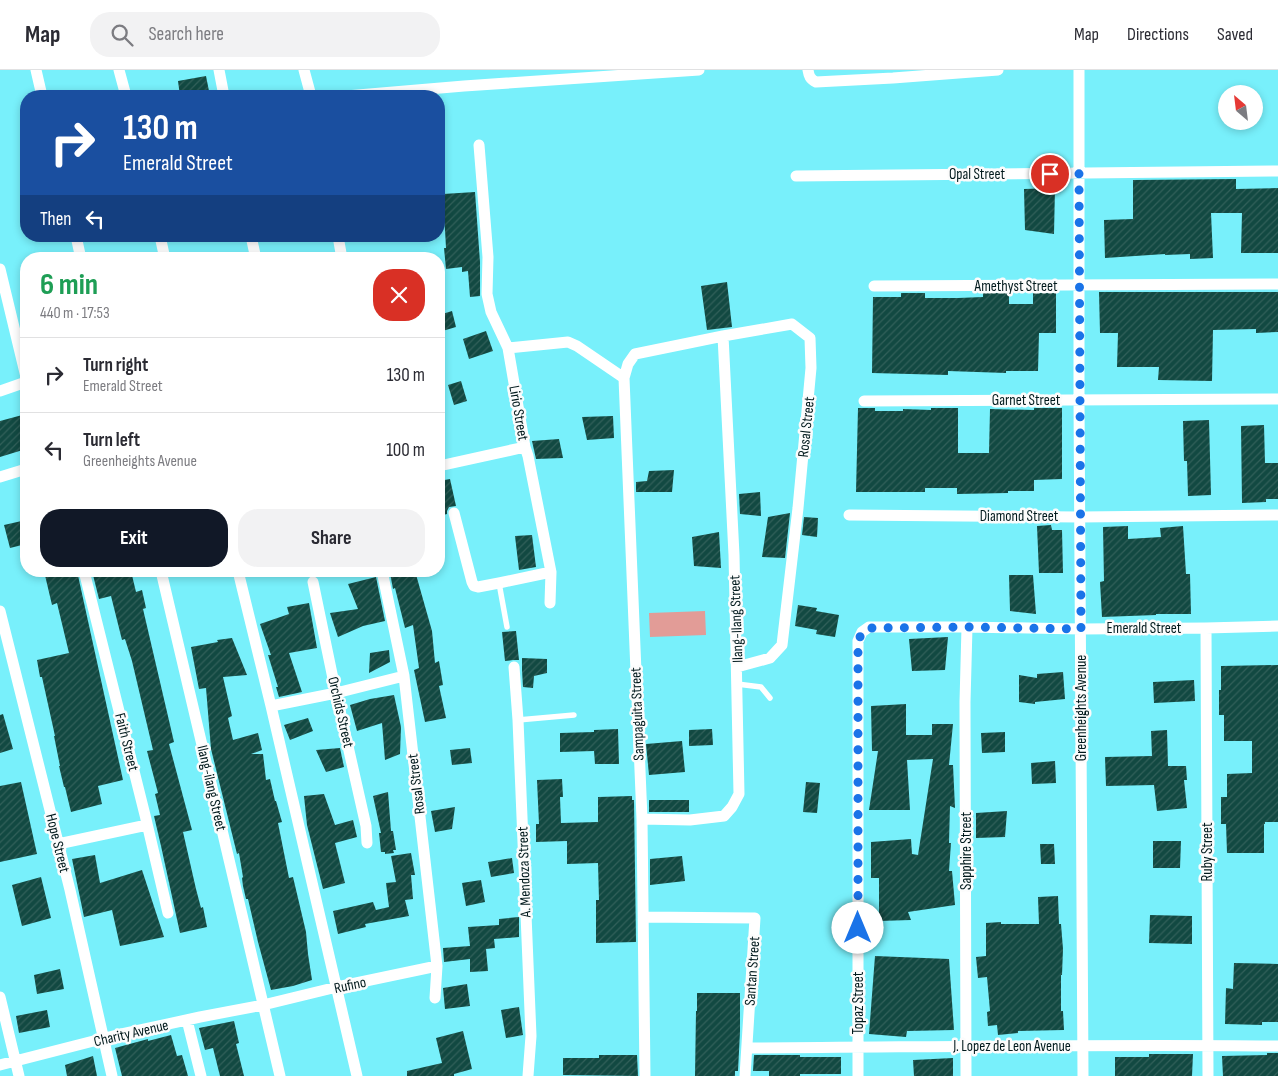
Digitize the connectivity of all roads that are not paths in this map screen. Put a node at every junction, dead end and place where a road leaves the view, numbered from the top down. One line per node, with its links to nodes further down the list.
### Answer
1 (36, 70): 11 (street)
2 (119, 70): 12 (street)
3 (219, 70): 13 (street)
4 (304, 70): 14 (street)
5 (699, 70): 15 (street)
6 (808, 70): 10 (street)
7 (998, 70): 9 (street)
8 (1079, 70): 18 (street, Greenheights Avenue)
9 (962, 71): 10 (street)
10 (892, 74)
11 (41, 90)
12 (124, 90)
13 (223, 90)
14 (309, 90)
15 (417, 90)
16 (479, 145): 25 (street, Lirio Street)
17 (1278, 171): 18 (street, Opal Street)
18 (1079, 173): 19 (street, Opal Street); 23 (street, Greenheights Avenue)
19 (796, 176)
20 (0, 268): 26 (street)
21 (1278, 284): 23 (street, Amethyst Street)
22 (874, 286): 23 (street, Amethyst Street)
23 (1079, 286): 32 (street, Greenheights Avenue)
24 (722, 336): 27 (street, Rosal Street); 58 (street, Ilang-Ilang Street); 58 (street, Rosal Street)
25 (508, 348): 28 (street); 34 (street, Lirio Street)
26 (20, 352)
27 (635, 354): 28 (street, Sampaguita Street)
28 (624, 378): 66 (street, Sampaguita Street)
29 (20, 384): 30 (street)
30 (0, 390)
31 (1278, 399): 32 (street, Garnet Street)
32 (1079, 400): 33 (street, Garnet Street); 41 (street, Greenheights Avenue)
33 (864, 401)
34 (525, 447): 35 (street); 42 (street, Lirio Street)
35 (445, 465)
36 (20, 471): 37 (street)
37 (0, 477)
38 (454, 513): 48 (street)
39 (849, 515): 41 (street, Diamond Street)
40 (1278, 515): 41 (street, Diamond Street)
41 (1080, 517): 55 (street, Greenheights Avenue)
42 (551, 572): 48 (street); 49 (street, Lirio Street)
43 (85, 577): 67 (street, Faith Street)
44 (162, 577): 76 (street, Ilang-ilang Street)
45 (239, 577): 63 (street)
46 (383, 577): 59 (street, Rosal Street)
47 (313, 582): 61 (street, Orchids Street)
48 (499, 583): 52 (lane)
49 (550, 603)
50 (0, 611): 69 (street, Hope Street)
51 (1278, 626): 54 (street, Emerald Street)
52 (507, 627)
53 (967, 627): 55 (street, Emerald Street); 56 (street, Emerald Street); 79 (street, Sapphire Street)
54 (1206, 628): 55 (street, Emerald Street); 80 (street, Ruby Street)
55 (1081, 629): 81 (street, Greenheights Avenue)
56 (862, 632): 84 (street, Topaz Street)
57 (514, 667): 65 (street, A. Mendoza Street)
58 (737, 667): 60 (street, Ilang-Ilang Street)
59 (404, 676): 61 (street); 72 (street, Rosal Street)
60 (737, 684): 62 (lane); 66 (street, Ilang-Ilang Street)
61 (336, 693): 63 (street); 68 (street, Orchids Street)
62 (770, 698)
63 (270, 706): 73 (street)
64 (574, 714): 65 (lane)
65 (518, 720): 92 (street, A. Mendoza Street)
66 (642, 819): 71 (street, Sampaguita Street)
67 (147, 825): 69 (street); 70 (street, Faith Street)
68 (367, 843)
69 (58, 844): 78 (street, Hope Street)
70 (168, 913)
71 (643, 917): 83 (street, Santan Street); 93 (street, Sampaguita Street)
72 (437, 966): 73 (street, Rufino); 75 (street, Rosal Street)
73 (337, 987): 76 (street, Rufino); 91 (street)
74 (0, 997): 85 (street)
75 (435, 998)
76 (263, 1005): 77 (street, Charity Avenue); 90 (street, Ilang-ilang Street)
77 (187, 1020): 78 (street, Charity Avenue); 89 (street)
78 (103, 1038): 85 (street, Charity Avenue); 88 (street, Hope Street)
79 (966, 1045): 81 (street, J. Lopez de Leon Avenue); 84 (street, J. Lopez de Leon Avenue); 96 (street, Sapphire Street)
80 (1208, 1045): 81 (street, J. Lopez de Leon Avenue); 82 (street, J. Lopez de Leon Avenue); 98 (street, Ruby Street)
81 (1083, 1046): 97 (street, Greenheights Avenue)
82 (1278, 1046)
83 (747, 1048): 84 (street, J. Lopez de Leon Avenue); 94 (street, Santan Street)
84 (858, 1048): 95 (street, Topaz Street)
85 (15, 1061): 86 (street, Charity Avenue); 87 (street)
86 (0, 1065)
87 (19, 1076)
88 (112, 1076)
89 (201, 1076)
90 (280, 1076)
91 (356, 1076)
92 (528, 1076)
93 (645, 1076)
94 (745, 1076)
95 (858, 1076)
96 (966, 1076)
97 (1083, 1076)
98 (1208, 1076)

